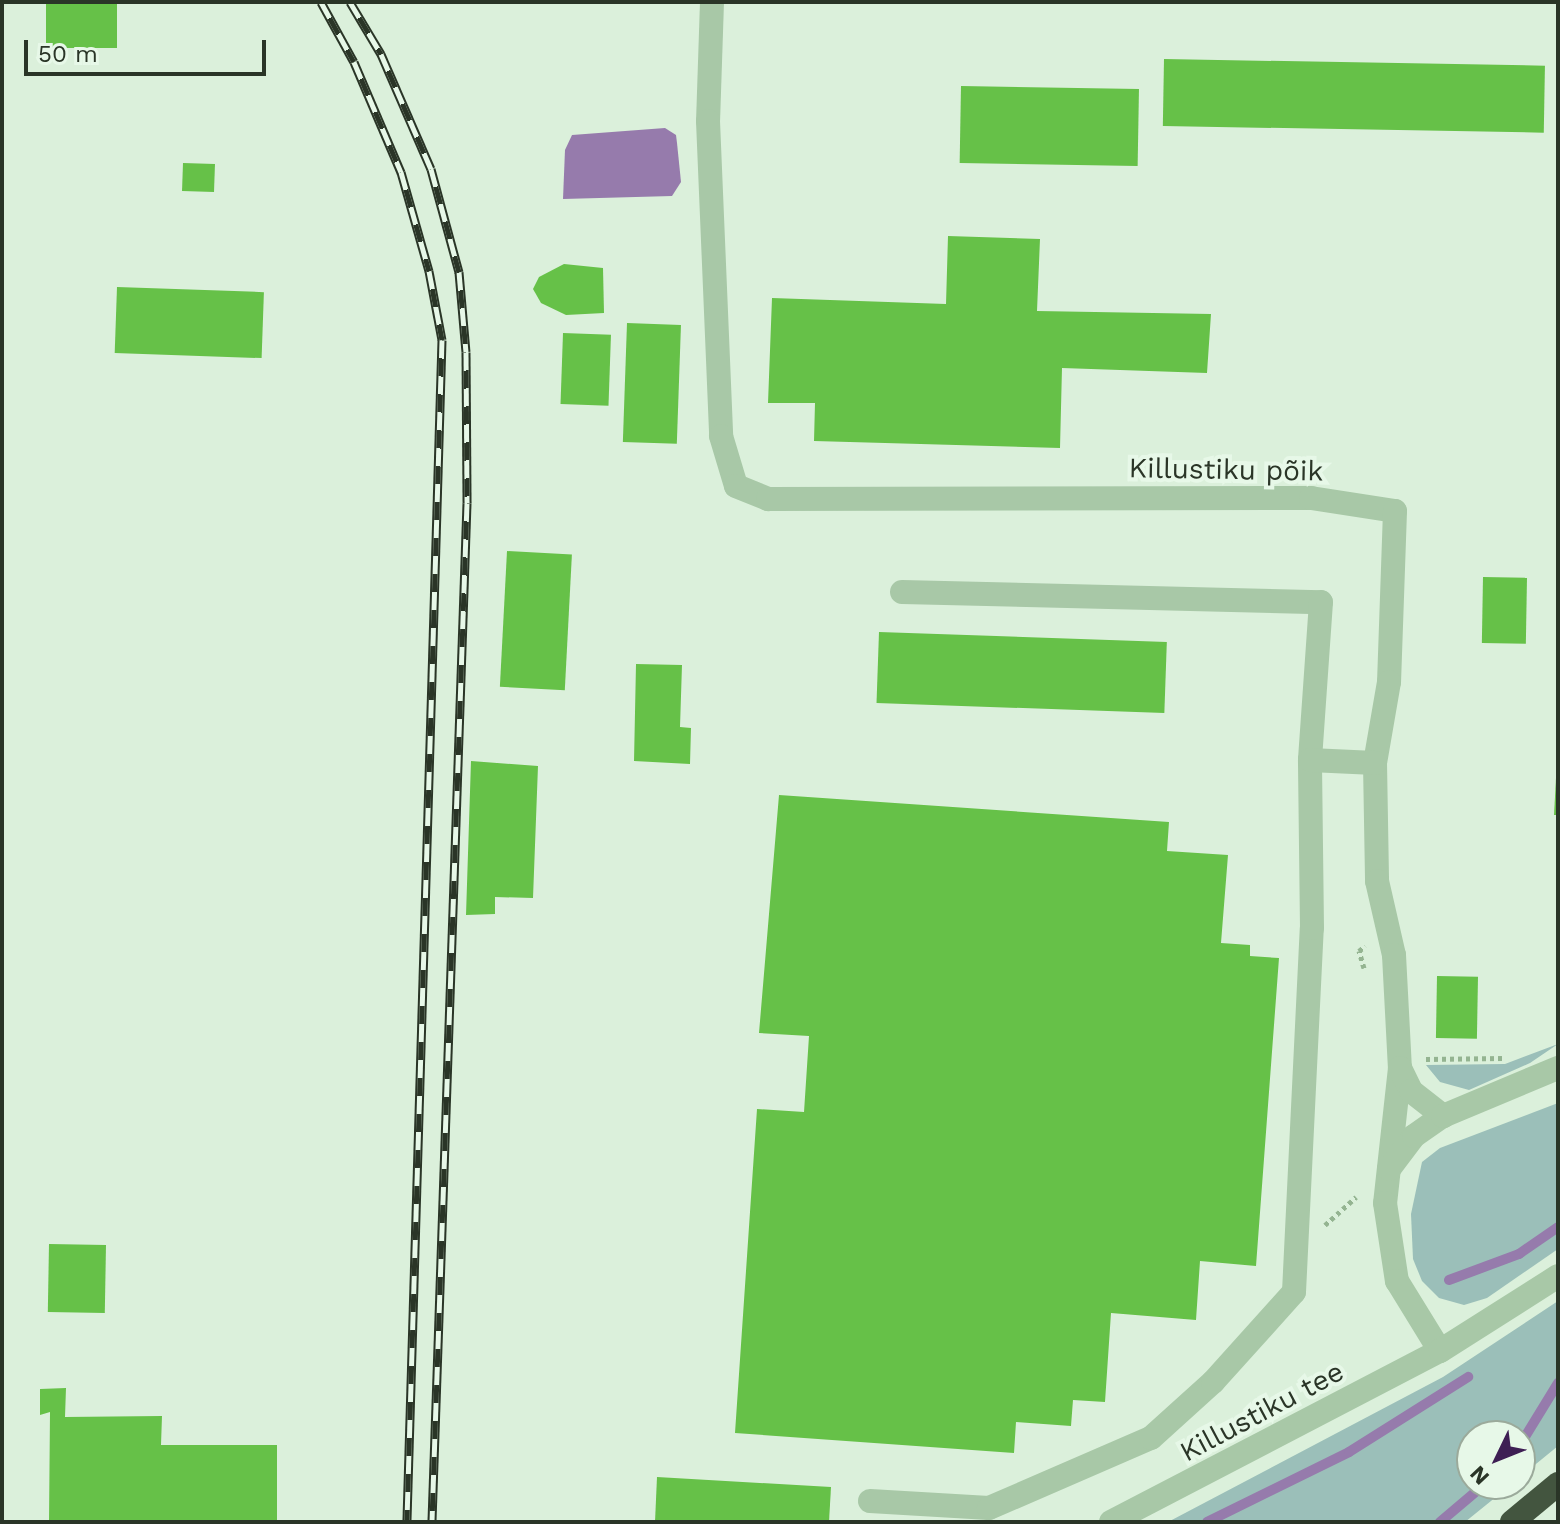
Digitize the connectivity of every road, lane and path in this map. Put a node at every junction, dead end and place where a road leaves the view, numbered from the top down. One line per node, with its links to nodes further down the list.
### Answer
1 (712, 2): 4 (street, Killustiku põik)
2 (902, 592): 3 (street)
3 (1310, 760): 4 (street); 13 (street)
4 (1375, 763): 5 (street, Killustiku põik)
5 (1388, 927): 6 (path); 8 (street, Killustiku põik)
6 (1367, 977)
7 (1515, 1057): 8 (path)
8 (1400, 1064): 10 (street); 11 (street, Killustiku põik)
9 (1558, 1068): 10 (street)
10 (1443, 1116): 11 (street)
11 (1389, 1169): 15 (street, Killustiku põik)
12 (1361, 1193): 13 (path)
13 (1294, 1254): 17 (street)
14 (1558, 1276): 15 (street, Killustiku tee)
15 (1440, 1351): 18 (street, Killustiku tee)
16 (1558, 1484): 19 (highway)
17 (870, 1501)
18 (1111, 1522)
19 (1512, 1522)

